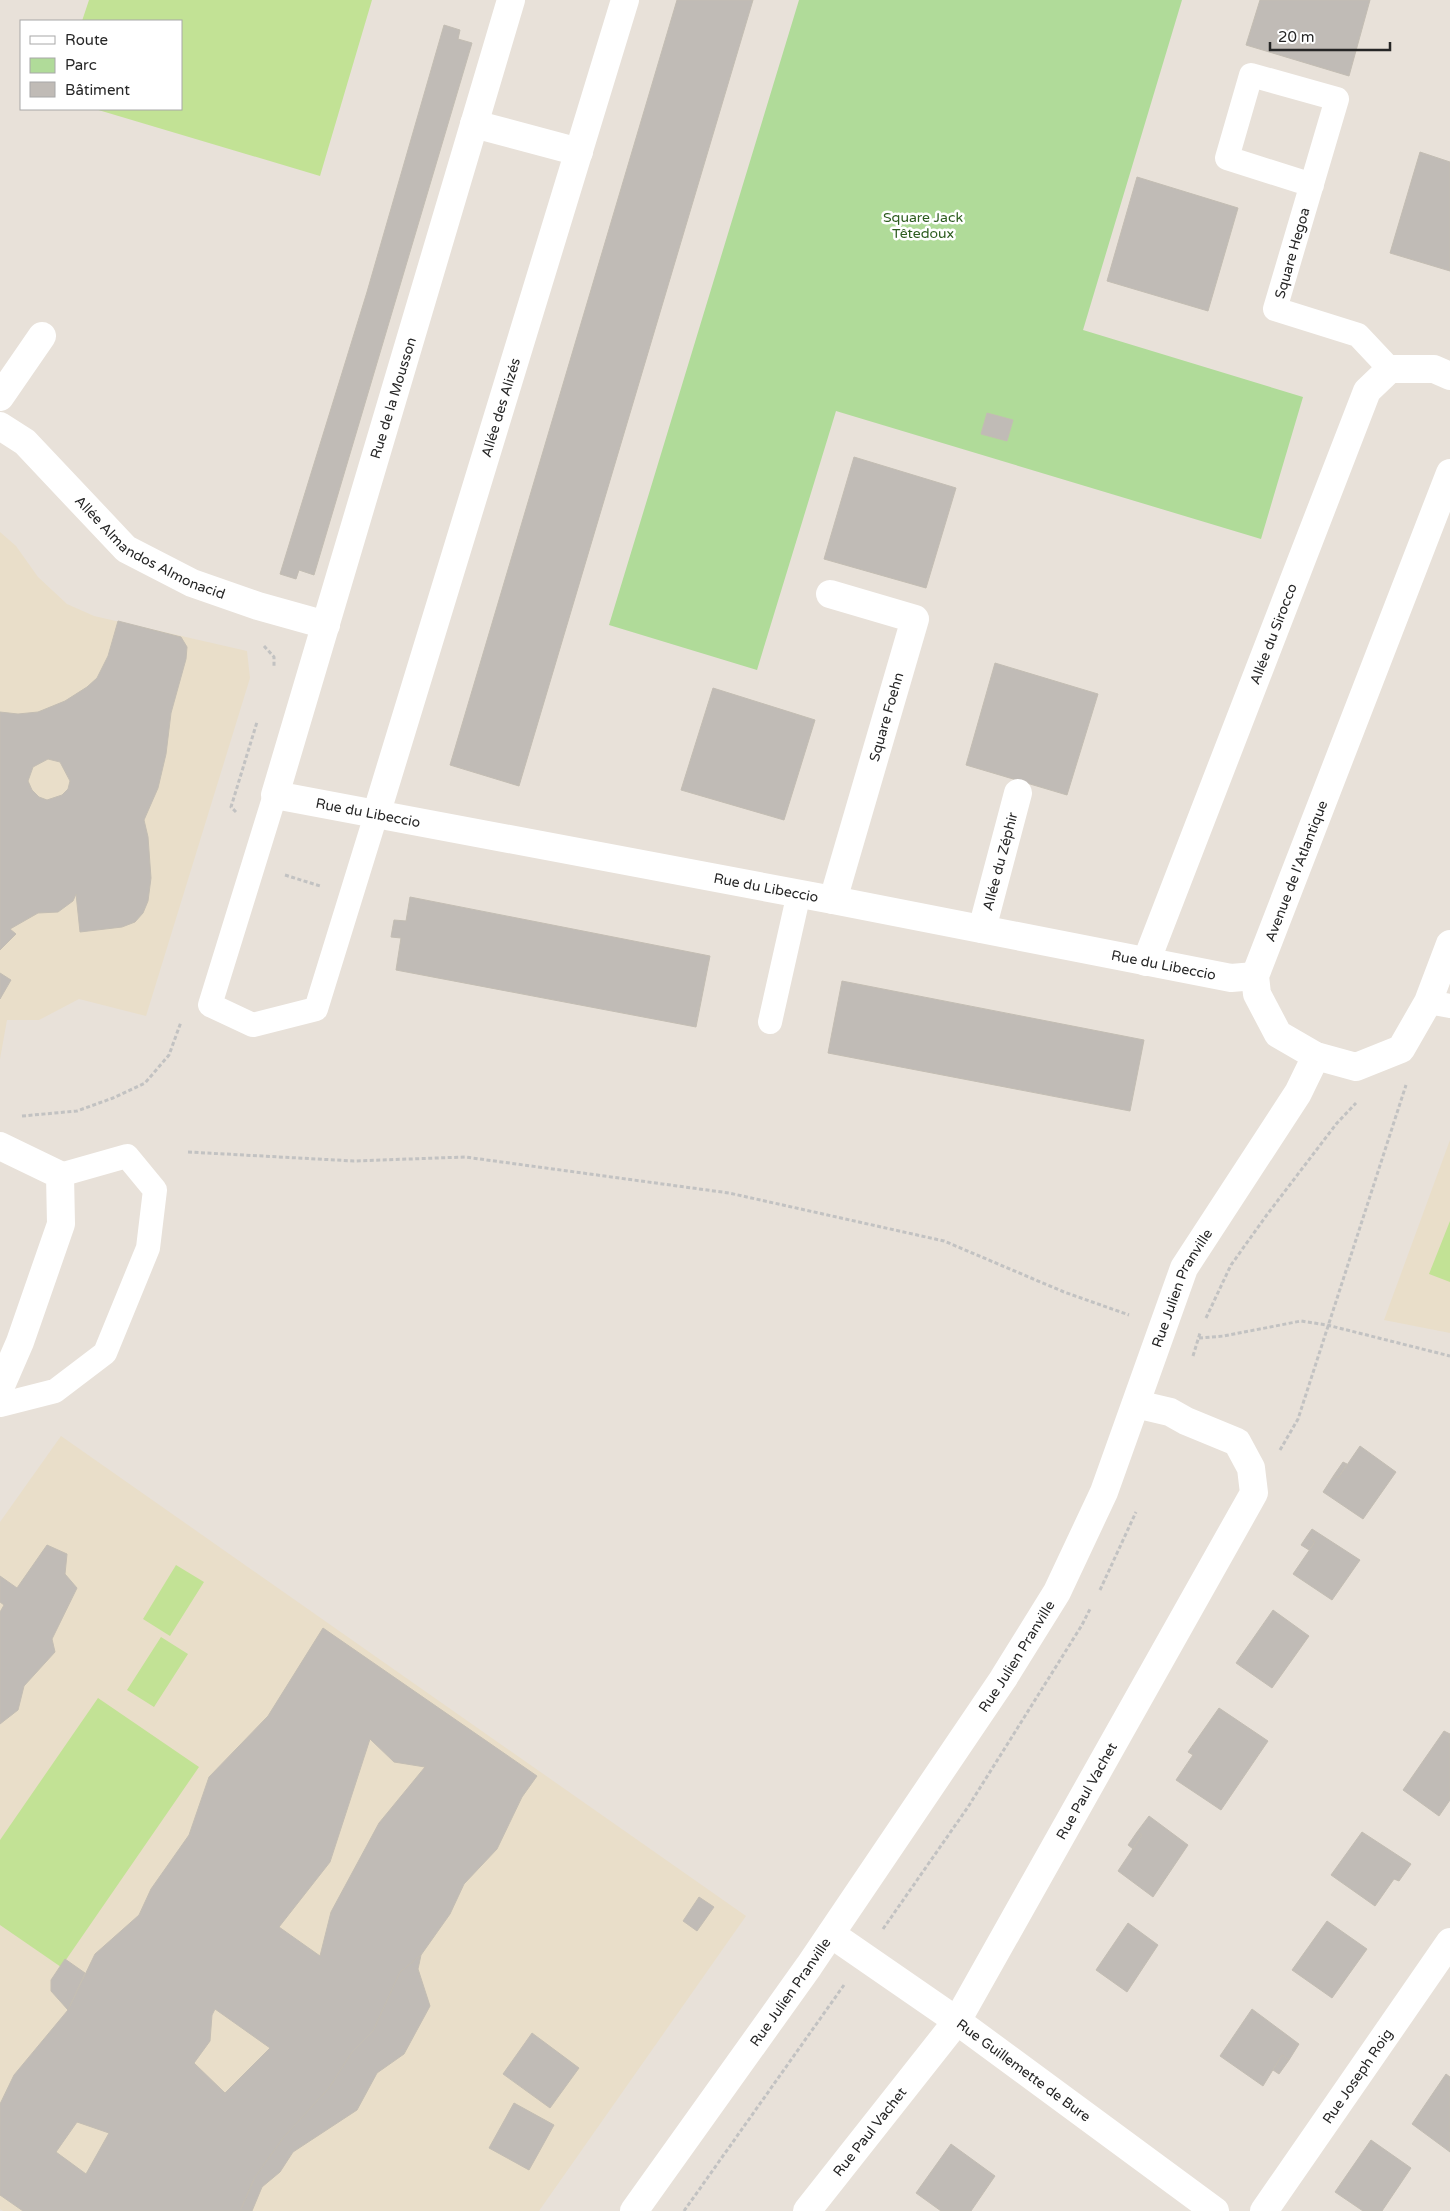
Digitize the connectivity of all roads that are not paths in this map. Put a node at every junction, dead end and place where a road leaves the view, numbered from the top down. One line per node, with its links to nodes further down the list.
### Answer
1 (511, 0): 3 (street, Rue de la Mousson)
2 (625, 0): 4 (street, Allée des Alizés)
3 (474, 124): 4 (street); 13 (street, Rue de la Mousson)
4 (579, 152): 16 (street, Allée des Alizés)
5 (1312, 185): 5 (lane, Square Hegoa); 7 (lane, Square Hegoa)
6 (42, 336): 9 (street)
7 (1390, 368): 8 (street); 21 (street, Allée du Sirocco)
8 (1450, 376)
9 (0, 397)
10 (0, 426): 13 (street, Allée Almandos Almonacid)
11 (1450, 473): 22 (street, Avenue de l'Atlantique)
12 (830, 594): 18 (street, Square Foehn)
13 (326, 625): 15 (street, Rue de la Mousson)
14 (1018, 793): 19 (street, Allée du Zéphir)
15 (275, 795): 16 (street, Rue du Libeccio); 16 (lane)
16 (376, 814): 17 (street, Rue du Libeccio)
17 (799, 893): 18 (street, Rue du Libeccio); 24 (lane)
18 (833, 900): 19 (street, Rue du Libeccio)
19 (982, 929): 21 (street, Rue du Libeccio)
20 (1450, 944): 23 (street)
21 (1146, 962): 22 (street, Rue du Libeccio)
22 (1255, 976): 25 (street)
23 (1439, 1004): 25 (street)
24 (770, 1022)
25 (1316, 1056): 29 (street, Rue Julien Pranville)
26 (0, 1146): 27 (street)
27 (60, 1175): 28 (street); 30 (lane)
28 (0, 1388)
29 (1136, 1404): 31 (street, Rue Julien Pranville); 33 (street, Rue Paul Vachet)
30 (0, 1405)
31 (831, 1934): 33 (street, Rue Guillemette de Bure); 34 (street, Rue Julien Pranville)
32 (1450, 1942): 37 (street, Rue Joseph Roig)
33 (957, 2021): 35 (street, Rue Paul Vachet); 36 (street, Rue Guillemette de Bure)
34 (634, 2211)
35 (807, 2211)
36 (1215, 2211)
37 (1264, 2211)

